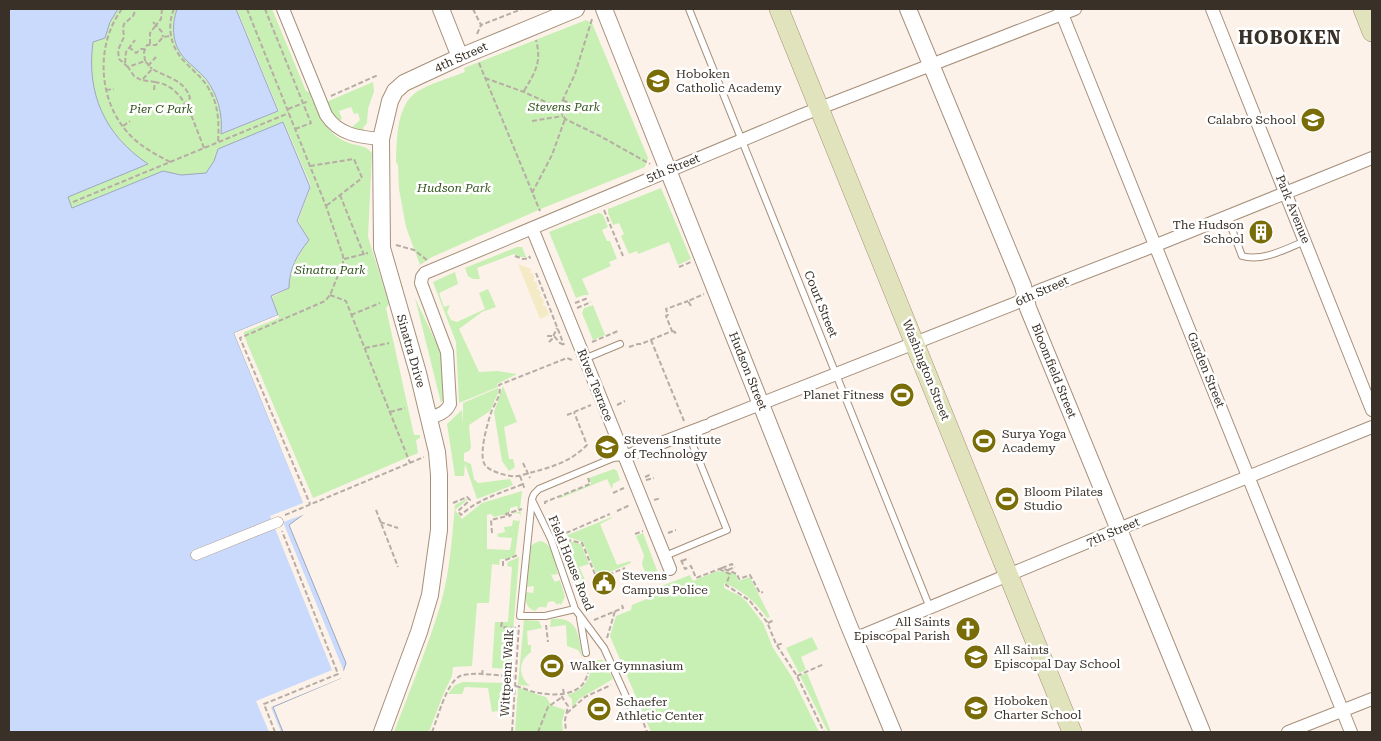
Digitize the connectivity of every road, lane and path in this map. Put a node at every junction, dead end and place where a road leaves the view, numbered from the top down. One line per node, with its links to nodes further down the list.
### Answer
1 (122, 9): 48 (path)
2 (136, 9): 37 (path)
3 (162, 9): 22 (path)
4 (174, 9): 25 (path)
5 (247, 9): 59 (path)
6 (265, 9): 53 (path)
7 (283, 9): 66 (street)
8 (441, 9): 34 (street)
9 (473, 9): 23 (path)
10 (521, 9): 20 (path); 23 (path)
11 (576, 9): 34 (street, 4th Street)
12 (689, 9): 67 (lane, Court Street)
13 (779, 9): 58 (main road, Washington Street)
14 (908, 9): 38 (street, Bloomfield Street)
15 (1075, 9): 18 (street, 5th Street)
16 (1212, 9): 74 (street, Park Avenue)
17 (1363, 9): 24 (main road)
18 (1061, 11): 38 (street, 5th Street); 85 (street, Garden Street)
19 (598, 12): 51 (path); 73 (street, Hudson Street)
20 (523, 14)
21 (153, 22): 22 (path)
22 (156, 25): 26 (path); 30 (path)
23 (481, 25): 27 (path)
24 (1372, 32)
25 (171, 36): 26 (path); 68 (path)
26 (163, 37): 30 (path)
27 (476, 38)
28 (535, 38): 49 (path)
29 (135, 40): 31 (path)
30 (150, 44): 32 (path)
31 (129, 47): 32 (path); 37 (path)
32 (145, 50): 35 (path)
33 (156, 57): 40 (path)
34 (460, 57): 66 (street, 4th Street)
35 (145, 61): 39 (path); 40 (path)
36 (478, 61): 43 (path)
37 (125, 63): 39 (path)
38 (932, 64): 58 (street, 5th Street); 99 (street, Bloomfield Street)
39 (128, 66): 44 (path)
40 (148, 66): 41 (path)
41 (152, 69): 44 (path); 54 (path)
42 (378, 75): 50 (path)
43 (485, 78): 49 (path); 75 (path)
44 (142, 80): 45 (path)
45 (155, 82): 47 (path); 54 (path)
46 (114, 89): 48 (path)
47 (154, 90)
48 (106, 91): 64 (path)
49 (524, 92): 57 (path)
50 (326, 98)
51 (563, 100): 55 (path); 57 (path)
52 (308, 101): 53 (path)
53 (303, 103): 59 (path); 65 (path)
54 (185, 104): 56 (path); 69 (path)
55 (571, 104)
56 (176, 107)
57 (559, 108): 61 (path)
58 (819, 108): 67 (street, 5th Street); 116 (main road, Washington Street)
59 (288, 110): 60 (path)
60 (289, 113): 65 (path); 68 (path)
61 (564, 117): 63 (path); 73 (path); 75 (path)
62 (130, 121): 64 (path)
63 (532, 121)
64 (123, 126): 71 (path)
65 (296, 129): 72 (path)
66 (381, 139): 131 (street, Sinatra Drive)
67 (742, 140): 73 (street, 5th Street); 121 (lane, Court Street)
68 (218, 142): 69 (path)
69 (204, 148): 71 (path)
70 (1372, 158): 74 (street, 6th Street)
71 (170, 162): 77 (path)
72 (310, 166): 76 (path); 78 (path)
73 (659, 168): 82 (street, 5th Street); 123 (street, Hudson Street)
74 (1287, 192): 81 (street, 6th Street); 83 (street, Park Avenue)
75 (532, 193): 79 (path)
76 (340, 195): 78 (path); 88 (path)
77 (73, 202)
78 (326, 206): 91 (path)
79 (540, 212)
80 (605, 212): 90 (path)
81 (1227, 216): 83 (lane); 85 (street, 6th Street)
82 (532, 228): 120 (street, River Terrace); 131 (street, 5th Street)
83 (1306, 240): 127 (street, Park Avenue)
84 (394, 244): 92 (path)
85 (1156, 246): 99 (street, 6th Street); 143 (street, Garden Street)
86 (372, 252): 88 (path)
87 (528, 252): 89 (path)
88 (364, 255): 91 (path)
89 (515, 256)
90 (623, 256)
91 (344, 259): 97 (path)
92 (429, 262)
93 (688, 263): 95 (path)
94 (534, 266): 107 (path)
95 (679, 267)
96 (706, 294): 100 (path)
97 (330, 295): 106 (path); 155 (path)
98 (588, 298): 103 (path)
99 (1026, 298): 116 (street, 6th Street); 167 (street, Bloomfield Street)
100 (688, 301): 105 (path); 109 (path)
101 (591, 302): 104 (path)
102 (380, 303): 106 (path)
103 (576, 303)
104 (584, 305)
105 (690, 306)
106 (351, 314): 119 (path)
107 (557, 328): 111 (path); 111 (path)
108 (617, 330): 115 (path)
109 (672, 332): 112 (path); 113 (path)
110 (547, 336): 111 (path)
111 (554, 336): 114 (path)
112 (676, 336)
113 (651, 340): 118 (path); 133 (path)
114 (549, 342)
115 (592, 342)
116 (915, 342): 121 (street, 6th Street); 183 (main road, Washington Street)
117 (389, 343): 119 (path)
118 (621, 347): 120 (lane)
119 (364, 348): 128 (path)
120 (578, 360): 135 (street, River Terrace); 139 (path)
121 (836, 373): 123 (street, 6th Street); 187 (lane, Court Street)
122 (625, 402): 125 (path)
123 (761, 404): 133 (street, 6th Street); 197 (street, Hudson Street)
124 (591, 405): 129 (path)
125 (617, 405)
126 (405, 408): 128 (path)
127 (1372, 410)
128 (390, 412): 136 (path)
129 (574, 412): 130 (path); 139 (path)
130 (566, 415)
131 (429, 418): 218 (street, Sinatra Drive)
132 (1372, 427): 143 (street, 7th Street)
133 (686, 428): 135 (street, 6th Street); 172 (lane)
134 (426, 456): 136 (path)
135 (624, 457): 153 (lane); 172 (street, River Terrace)
136 (410, 463): 155 (path)
137 (524, 463): 139 (path)
138 (642, 471): 142 (path)
139 (529, 473): 144 (path)
140 (652, 474): 142 (path)
141 (588, 477): 159 (path)
142 (645, 477): 146 (path)
143 (1249, 477): 167 (street, 7th Street); 214 (street, Garden Street)
144 (530, 478)
145 (654, 478): 146 (path)
146 (646, 480): 148 (path)
147 (523, 484): 154 (path)
148 (649, 487)
149 (617, 491): 150 (path)
150 (613, 492)
151 (652, 494): 152 (path)
152 (661, 498)
153 (532, 499): 188 (lane, Field House Road); 190 (lane)
154 (453, 503)
155 (310, 504): 164 (path)
156 (633, 504): 160 (path)
157 (524, 509): 161 (path)
158 (376, 510): 165 (path)
159 (548, 511)
160 (617, 511)
161 (512, 512): 163 (path); 170 (path)
162 (610, 514): 179 (path)
163 (510, 518)
164 (278, 522): 174 (street); 217 (path)
165 (380, 522): 166 (path); 177 (path)
166 (398, 528)
167 (1119, 529): 183 (street, 7th Street); 227 (street, Bloomfield Street)
168 (676, 530): 172 (path)
169 (640, 532): 171 (path)
170 (492, 533)
171 (636, 534)
172 (670, 553): 176 (path); 182 (street, River Terrace)
173 (520, 554): 178 (path)
174 (196, 555)
175 (689, 558): 176 (path)
176 (682, 561): 180 (path)
177 (398, 566)
178 (503, 566)
179 (625, 568)
180 (721, 569): 181 (path); 181 (path); 194 (path)
181 (728, 570): 185 (path)
182 (665, 572): 184 (path)
183 (1009, 576): 187 (street, 7th Street); 226 (main road, Washington Street)
184 (648, 580)
185 (763, 592)
186 (622, 605): 189 (path)
187 (930, 608): 197 (street, 7th Street)
188 (575, 609): 190 (lane); 191 (lane, Field House Road)
189 (615, 611): 191 (path); 201 (path)
190 (520, 616): 195 (path, Wittpenn Walk)
191 (582, 620): 201 (lane, Field House Road); 202 (lane)
192 (774, 620): 194 (path)
193 (502, 622): 195 (path)
194 (768, 623): 200 (path)
195 (518, 628): 207 (path, Wittpenn Walk)
196 (546, 628): 198 (path)
197 (854, 639): 225 (street, Hudson Street)
198 (548, 642)
199 (784, 643): 200 (path)
200 (777, 645): 206 (path)
201 (604, 648): 216 (lane, Field House Road)
202 (586, 653): 211 (path)
203 (824, 664): 206 (path)
204 (483, 668): 205 (path)
205 (482, 675): 207 (path); 219 (path)
206 (797, 676): 224 (path)
207 (516, 677): 208 (path, Wittpenn Walk)
208 (515, 686): 211 (path); 220 (path, Wittpenn Walk)
209 (563, 689): 211 (path)
210 (598, 691): 215 (path)
211 (564, 694): 212 (path)
212 (562, 697): 215 (path); 221 (path)
213 (1372, 699): 214 (street)
214 (1342, 710): 228 (street); 229 (street, Garden Street)
215 (567, 713): 222 (path)
216 (636, 713): 223 (path)
217 (275, 732)
218 (382, 732)
219 (432, 732)
220 (512, 732)
221 (538, 732)
222 (566, 732)
223 (647, 732)
224 (824, 732)
225 (893, 732)
226 (1072, 732)
227 (1202, 732)
228 (1288, 732)
229 (1351, 732)

